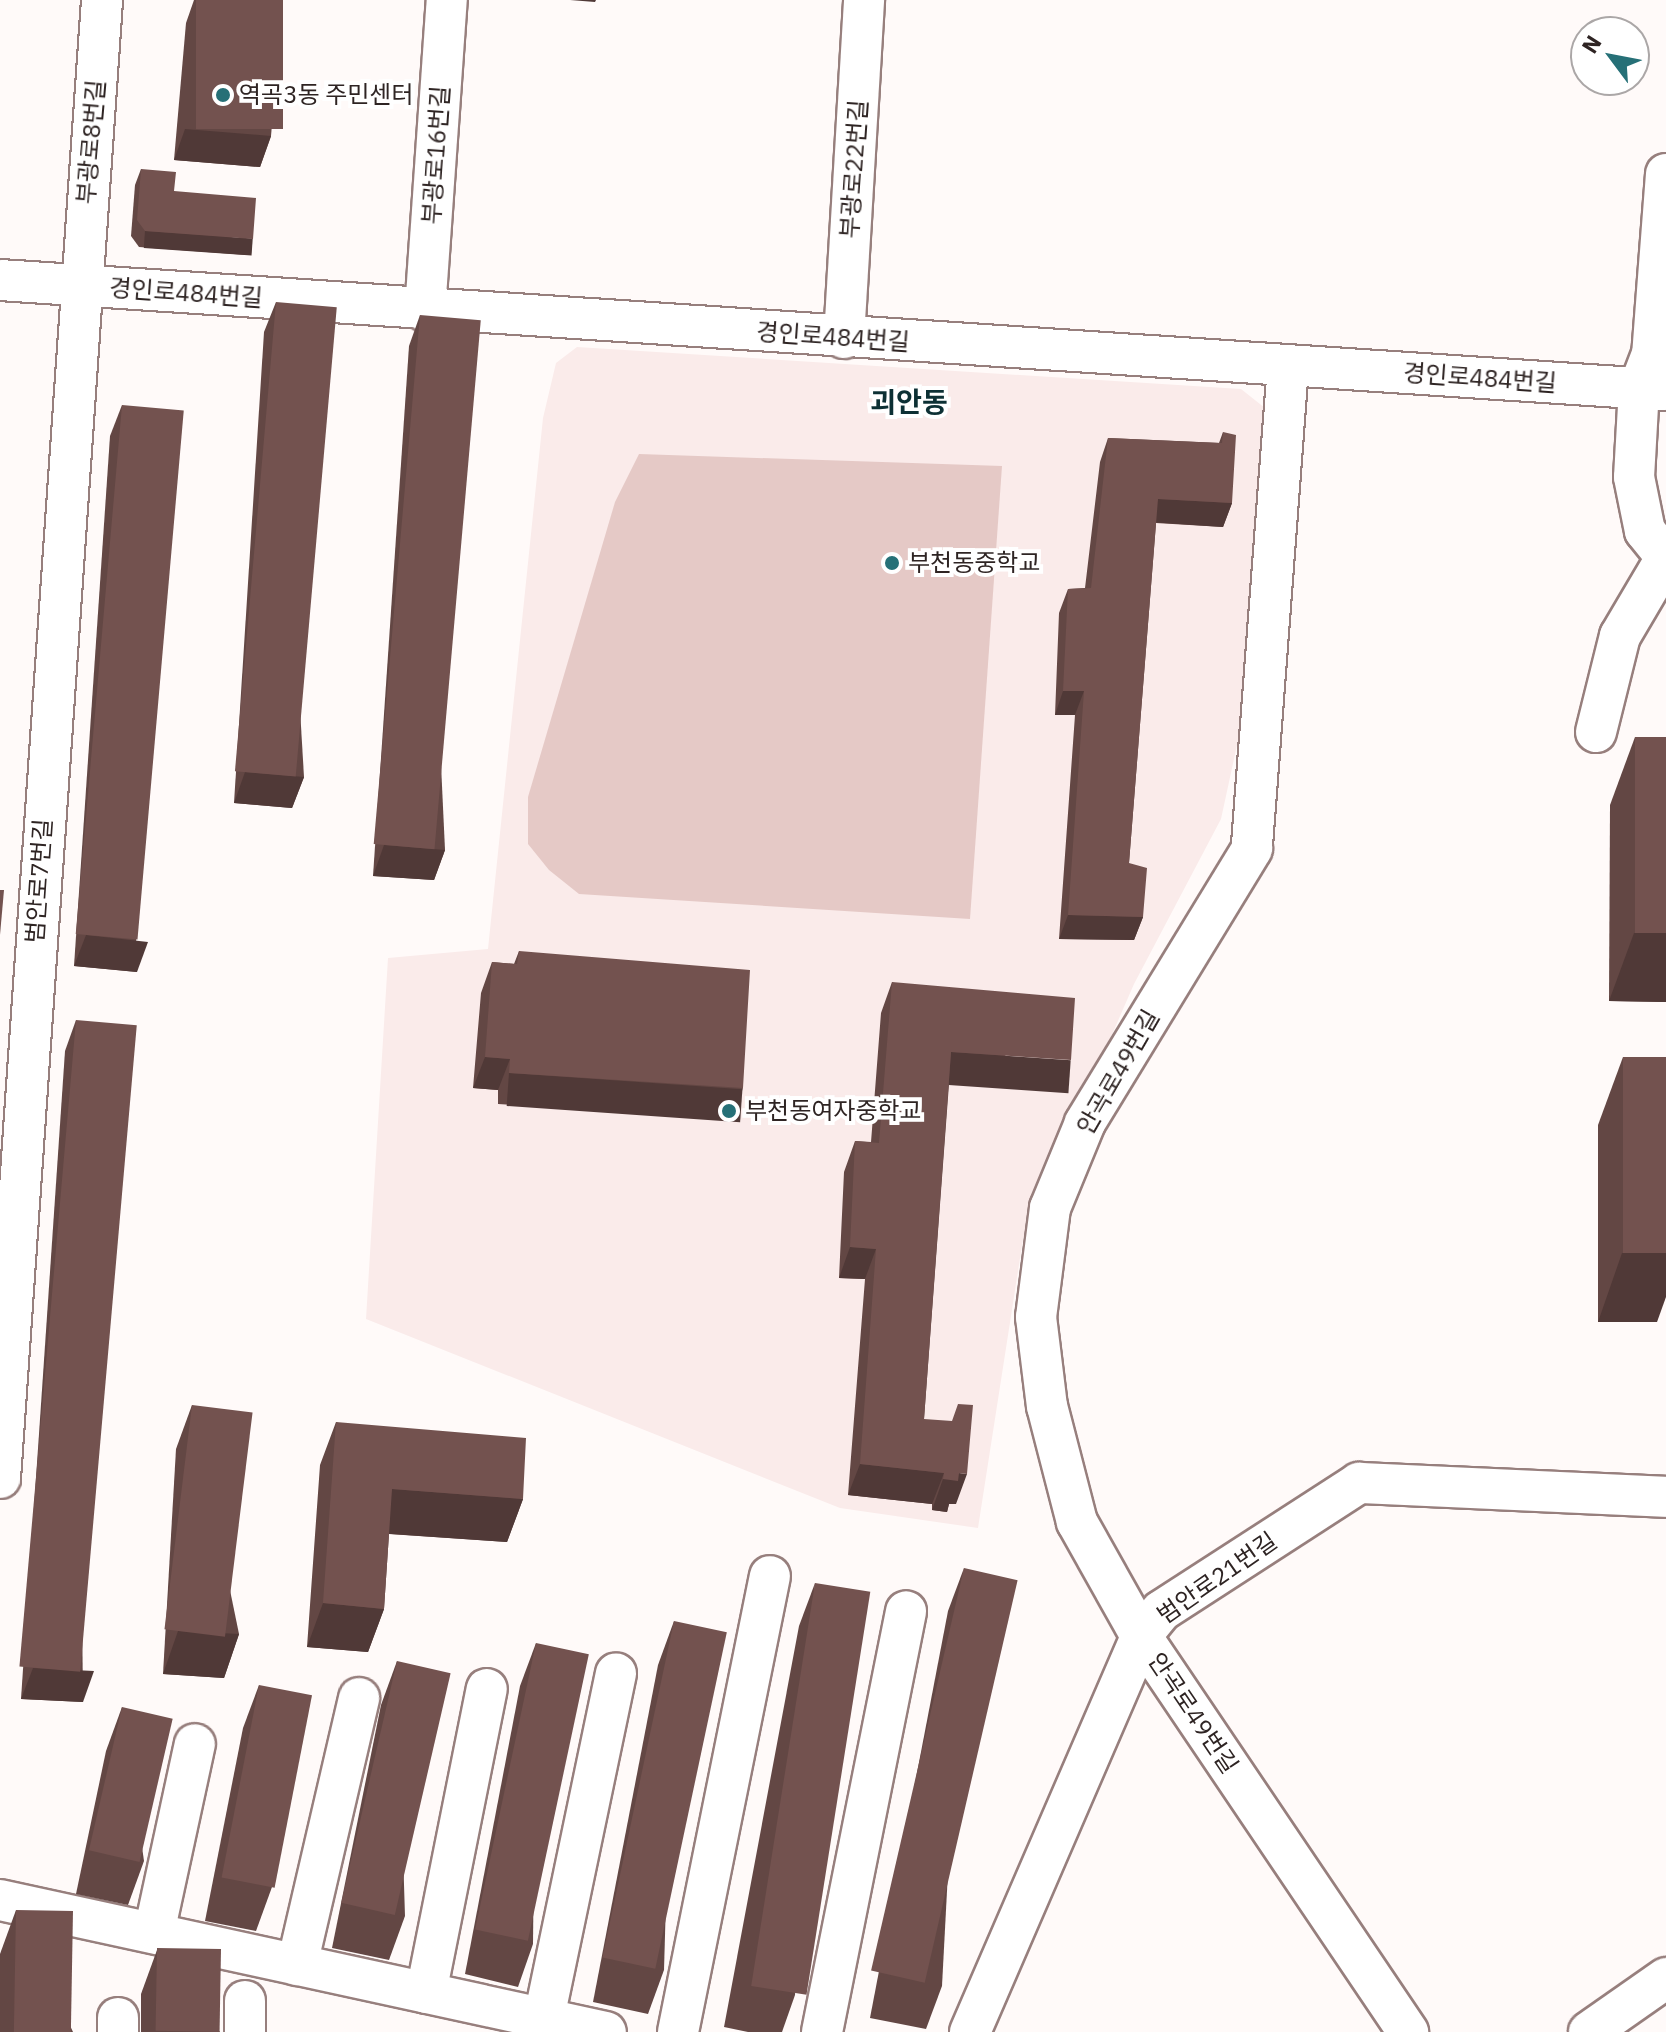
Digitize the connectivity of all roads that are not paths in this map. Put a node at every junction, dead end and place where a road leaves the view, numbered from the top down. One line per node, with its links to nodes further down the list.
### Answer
1 (102, 0): 6 (street, 부광로8번길)
2 (447, 0): 7 (street, 부광로16번길)
3 (864, 0): 8 (street, 부광로22번길)
4 (1666, 174): 10 (street)
5 (0, 280): 6 (street, 경인로484번길)
6 (79, 285): 7 (street, 경인로484번길); 13 (street, 범안로7번길)
7 (425, 311): 8 (street, 경인로484번길)
8 (844, 338): 9 (street, 경인로484번길)
9 (1288, 366): 10 (street, 경인로484번길); 17 (street, 안곡로49번길)
10 (1653, 389): 11 (street)
11 (1666, 558): 12 (street)
12 (1596, 732)
13 (0, 1456)
14 (1666, 1497): 17 (street, 범안로21번길)
15 (770, 1576): 29 (street)
16 (906, 1611): 30 (street)
17 (1141, 1636): 31 (street, 범안로21번길); 32 (street, 안곡로49번길)
18 (616, 1673): 27 (street)
19 (487, 1689): 26 (street)
20 (359, 1698): 24 (street)
21 (195, 1744): 23 (street)
22 (0, 1900): 23 (street)
23 (154, 1933): 24 (street)
24 (297, 1965): 26 (street)
25 (1666, 1978): 33 (street)
26 (426, 1993): 27 (street)
27 (544, 2018): 28 (street)
28 (606, 2032)
29 (678, 2032)
30 (822, 2032)
31 (970, 2032)
32 (1408, 2032)
33 (1589, 2032)

